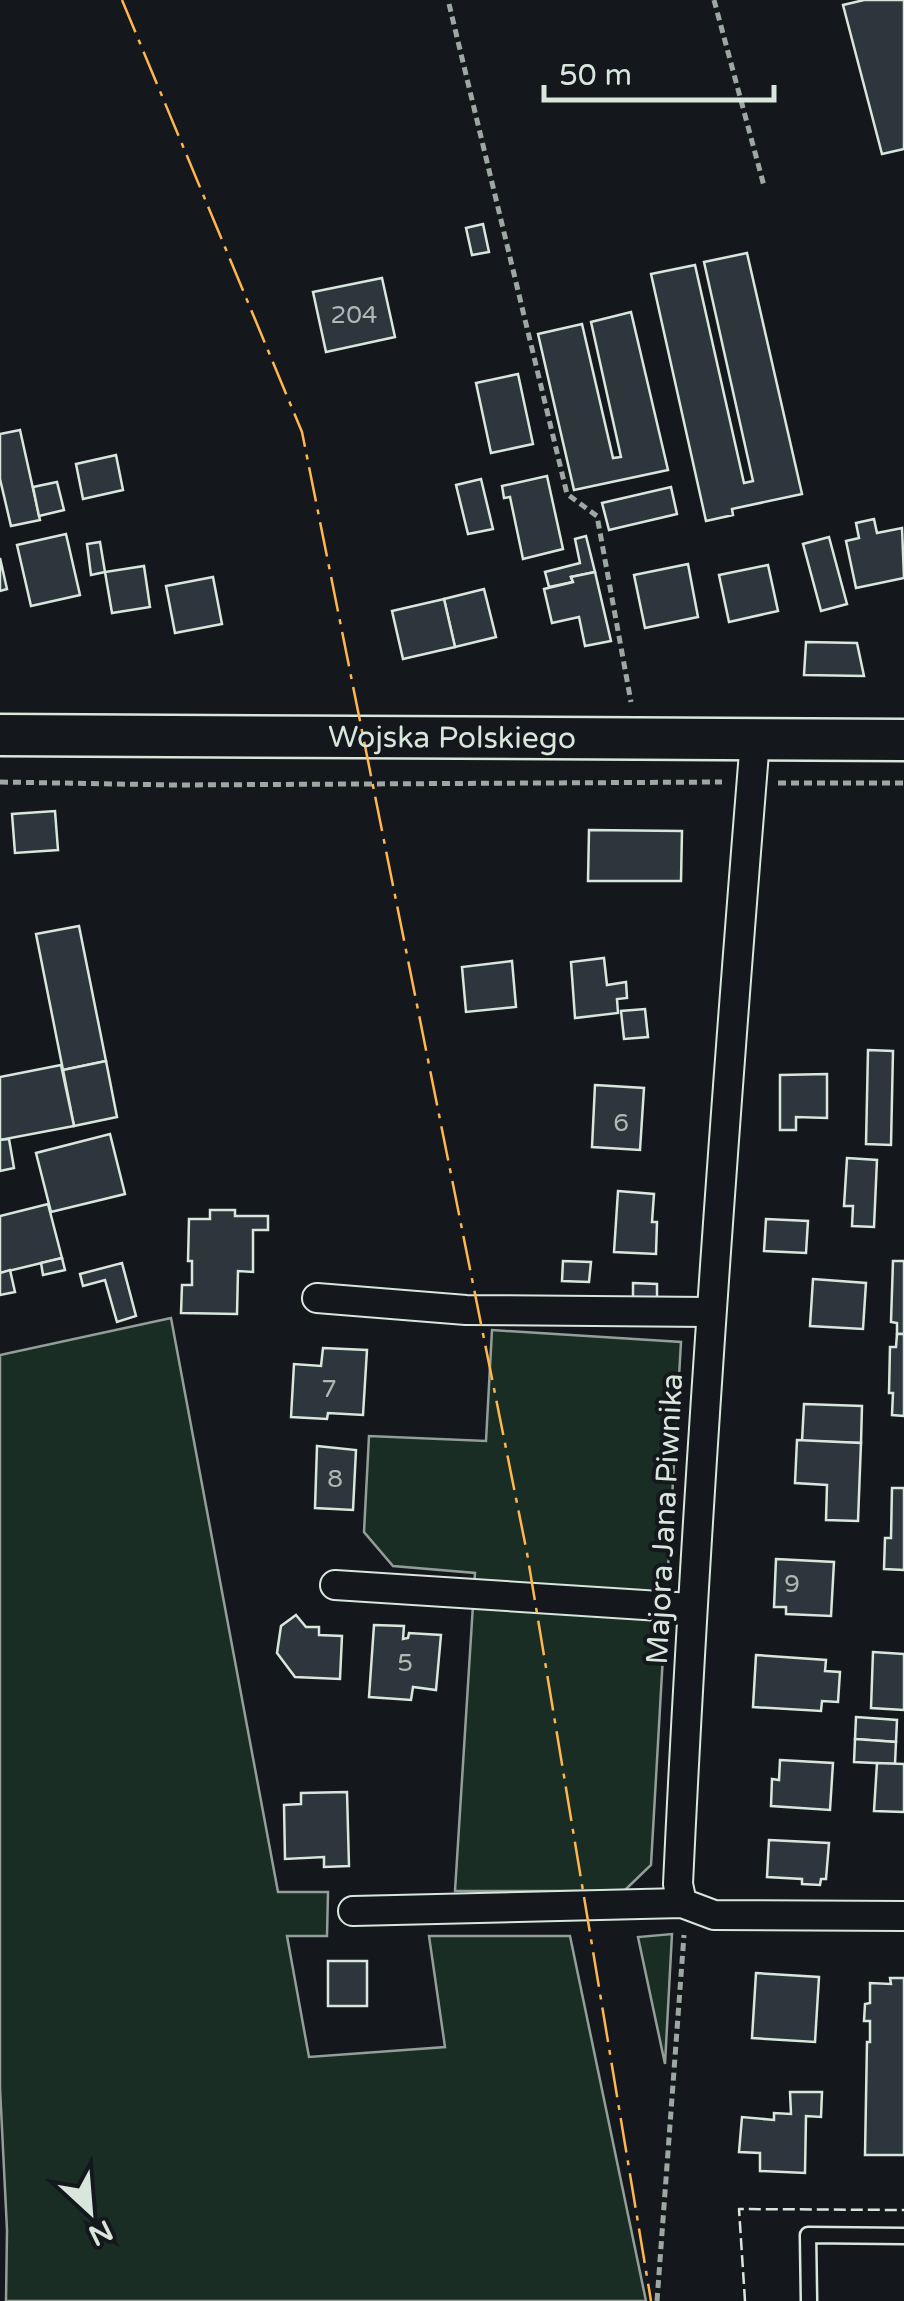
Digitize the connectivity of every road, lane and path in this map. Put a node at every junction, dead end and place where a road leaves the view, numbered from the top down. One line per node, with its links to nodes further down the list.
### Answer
1 (714, 0): 3 (path)
2 (449, 4): 5 (path)
3 (764, 186)
4 (0, 735): 5 (main road, Wojska Polskiego)
5 (624, 740): 6 (main road, Wojska Polskiego)
6 (754, 740): 7 (main road, Wojska Polskiego); 9 (street, Majora Jana Piwnika)
7 (904, 740)
8 (0, 782): 9 (path)
9 (751, 783): 10 (path); 12 (street, Majora Jana Piwnika)
10 (904, 783)
11 (317, 1298): 12 (street)
12 (710, 1312): 14 (street, Majora Jana Piwnika)
13 (335, 1586): 14 (street)
14 (691, 1608): 15 (street, Majora Jana Piwnika)
15 (682, 1903): 16 (street); 17 (street); 19 (path)
16 (353, 1911)
17 (904, 1916)
18 (904, 2236): 20 (lane)
19 (657, 2301)
20 (809, 2301)

